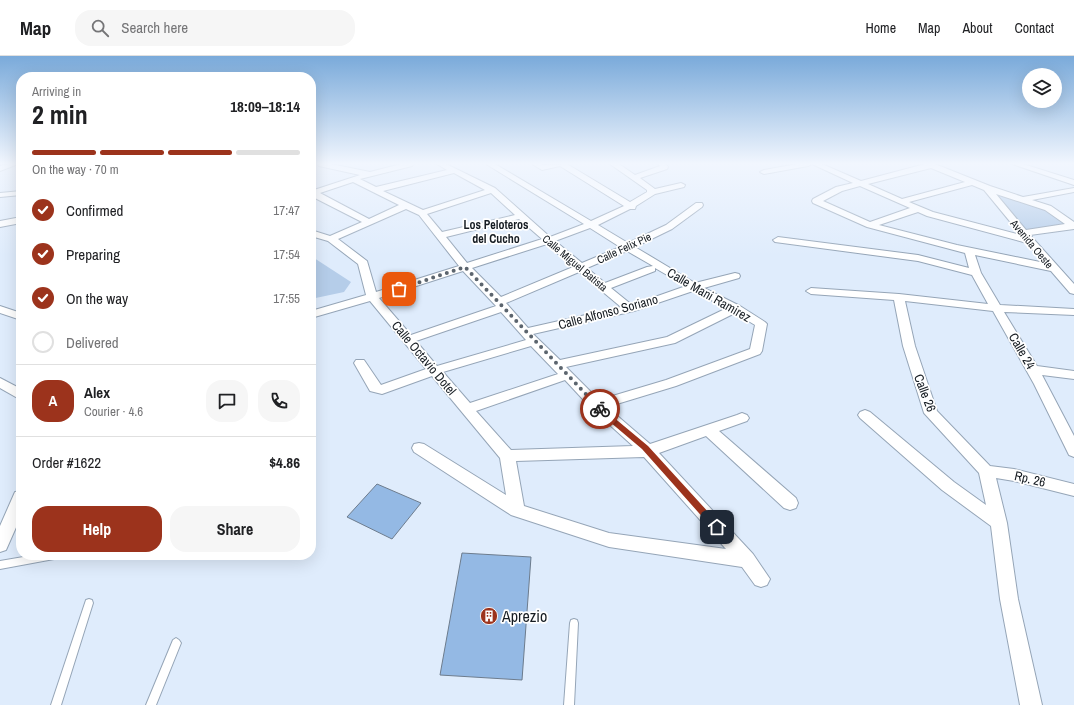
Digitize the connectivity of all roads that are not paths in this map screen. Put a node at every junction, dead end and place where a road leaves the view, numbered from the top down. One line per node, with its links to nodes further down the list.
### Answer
1 (385, 194): 16 (street)
2 (479, 194): 20 (street)
3 (497, 194): 21 (street, Calle Miguel Batista)
4 (540, 194): 25 (street, Calle Mani Ramirez)
5 (611, 194): 18 (street)
6 (649, 194): 18 (street)
7 (829, 194): 26 (street)
8 (886, 194): 15 (street)
9 (927, 194): 15 (street)
10 (992, 194): 28 (street, Avenida Oeste)
11 (1007, 194): 14 (street)
12 (1049, 194): 14 (street)
13 (316, 196): 23 (street)
14 (1022, 199): 27 (street)
15 (902, 201): 19 (street)
16 (406, 205): 20 (street); 23 (street)
17 (699, 205): 35 (street, Calle Felix Pie)
18 (632, 207): 25 (street)
19 (917, 209): 26 (street); 34 (street)
20 (422, 213): 30 (street)
21 (521, 216): 30 (street); 33 (street, Calle Miguel Batista)
22 (16, 221): 24 (street)
23 (369, 222): 31 (street)
24 (0, 224)
25 (589, 224): 33 (street); 35 (street, Calle Mani Ramirez)
26 (870, 226): 36 (street)
27 (1073, 226): 28 (street)
28 (1024, 233): 34 (street, Avenida Oeste)
29 (316, 234): 31 (street, Calle Octavio Dotel)
30 (439, 236): 37 (street)
31 (331, 239): 47 (street, Calle Octavio Dotel)
32 (778, 240): 41 (street)
33 (549, 241): 37 (street); 38 (street, Calle Miguel Batista)
34 (1032, 241): 39 (street, Avenida Oeste)
35 (628, 247): 38 (street, Calle Felix Pie); 44 (street, Calle Mani Ramirez)
36 (969, 251): 39 (street); 41 (street, Calle 24)
37 (465, 267): 47 (street); 49 (street)
38 (581, 268): 43 (street, Calle Miguel Batista); 49 (street, Calle Felix Pie)
39 (1053, 268): 46 (street, Avenida Oeste)
40 (651, 270): 43 (street)
41 (976, 273): 51 (street, Calle 24)
42 (735, 276): 44 (street, Calle Alfonso Soriano)
43 (604, 287): 53 (street, Calle Miguel Batista)
44 (694, 287): 50 (street, Calle Mani Ramirez); 53 (street, Calle Alfonso Soriano)
45 (811, 291): 48 (street)
46 (1074, 291)
47 (372, 297): 55 (street); 58 (street, Calle Octavio Dotel)
48 (899, 297): 51 (street); 76 (street, Calle 26)
49 (502, 304): 57 (street); 58 (street, Calle Felix Pie)
50 (736, 308): 60 (street); 67 (street, Calle Mani Ramirez)
51 (997, 308): 54 (street); 61 (street, Calle 24)
52 (0, 309): 56 (street)
53 (630, 309): 57 (street, Calle Alfonso Soriano)
54 (1074, 312)
55 (316, 314)
56 (16, 315)
57 (530, 337): 60 (street); 62 (street, Calle Alfonso Soriano)
58 (408, 340): 62 (street, Calle Octavio Dotel)
59 (360, 363): 62 (street, Calle Alfonso Soriano)
60 (557, 365): 63 (street)
61 (1033, 370): 64 (street); 74 (street, Calle 24)
62 (434, 371): 68 (street, Calle Octavio Dotel)
63 (567, 375): 67 (street); 68 (street)
64 (1074, 375)
65 (0, 382): 66 (street)
66 (16, 392)
67 (596, 405): 73 (street)
68 (467, 409): 75 (street, Calle Octavio Dotel)
69 (865, 415): 81 (street)
70 (742, 418): 71 (street)
71 (710, 431): 73 (street); 78 (street)
72 (419, 448): 80 (street)
73 (648, 451): 75 (street); 84 (street)
74 (1074, 451)
75 (507, 456): 80 (street)
76 (986, 471): 77 (street, Rp. 26); 81 (street)
77 (1074, 490)
78 (790, 503)
79 (16, 508): 82 (street)
80 (517, 510): 84 (street)
81 (999, 524): 93 (street)
82 (0, 545)
83 (27, 560): 85 (lane)
84 (747, 560): 86 (street)
85 (0, 565)
86 (761, 579)
87 (89, 603): 90 (lane)
88 (574, 623): 92 (lane)
89 (176, 643): 91 (lane)
90 (56, 705)
91 (151, 705)
92 (568, 705)
93 (1030, 705)

